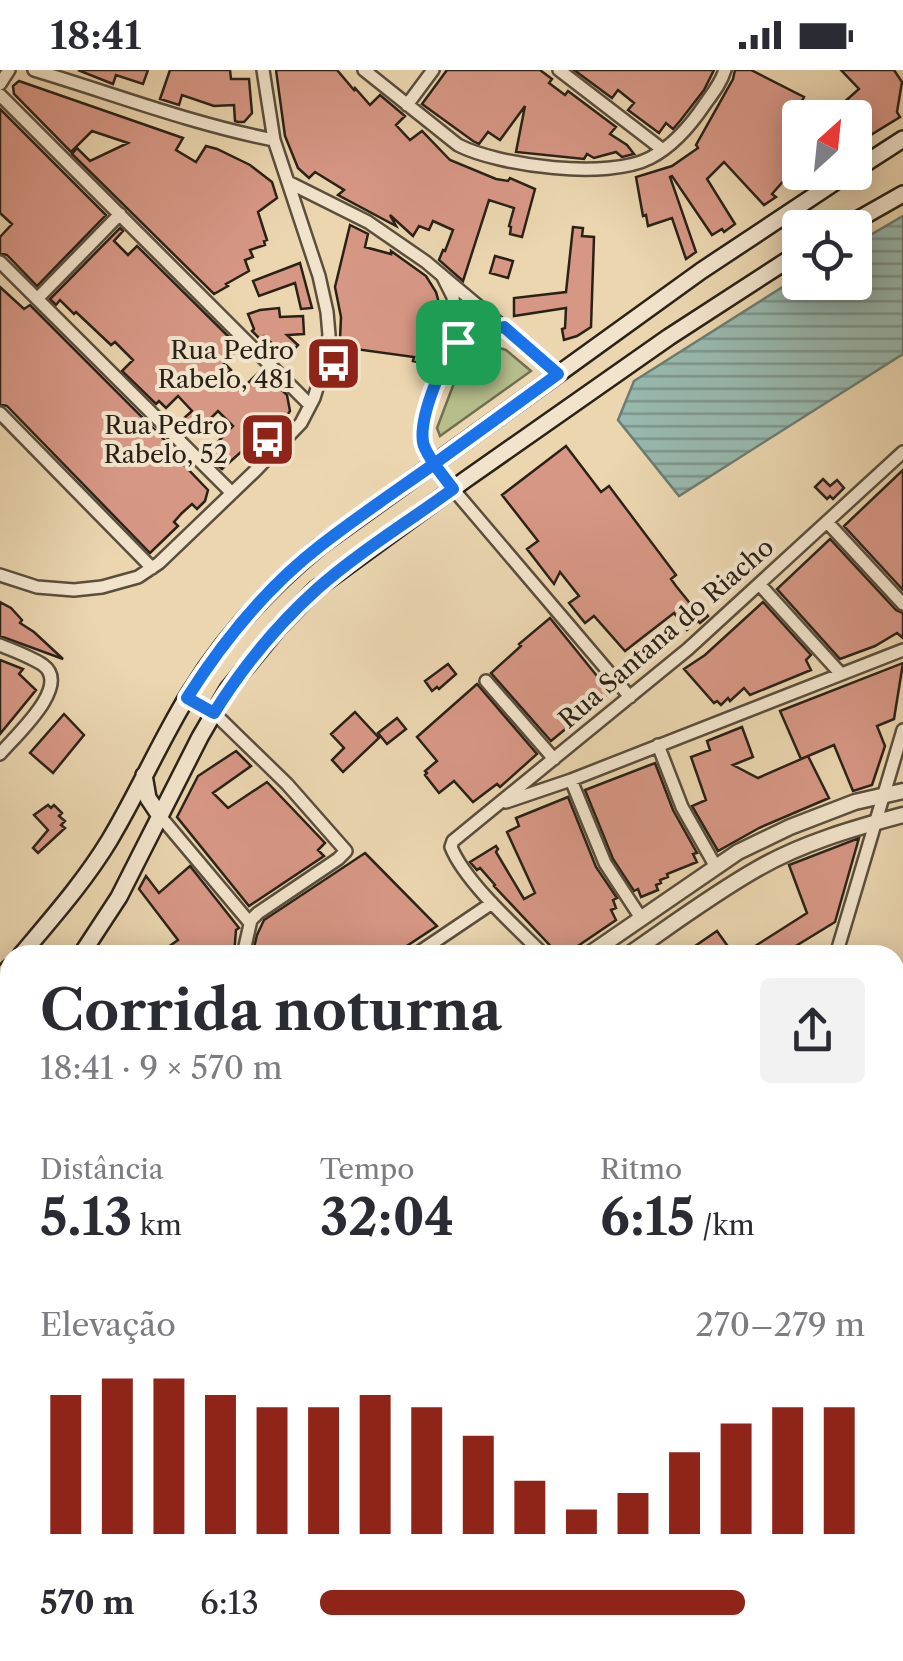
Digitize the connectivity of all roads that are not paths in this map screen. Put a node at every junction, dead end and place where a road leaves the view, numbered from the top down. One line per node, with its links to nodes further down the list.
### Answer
1 (9, 70): 8 (street)
2 (34, 70): 12 (street)
3 (262, 70): 12 (street)
4 (364, 70): 10 (street)
5 (433, 70): 10 (street)
6 (559, 70): 13 (street)
7 (724, 70): 13 (street)
8 (0, 84)
9 (0, 95): 19 (street)
10 (407, 105): 13 (street)
11 (903, 139): 14 (main road)
12 (274, 140): 15 (street)
13 (663, 150)
14 (872, 159)
15 (288, 182): 22 (street); 27 (street)
16 (824, 190): 26 (main road)
17 (903, 194): 18 (main road)
18 (872, 211)
19 (120, 214): 23 (street); 27 (street)
20 (0, 262): 23 (street)
21 (782, 264): 31 (main road)
22 (441, 274): 24 (street); 25 (street)
23 (37, 298): 32 (street)
24 (504, 327): 25 (street); 26 (street)
25 (458, 342): 30 (street)
26 (558, 374): 30 (main road)
27 (310, 405): 32 (street)
28 (0, 414): 34 (street)
29 (900, 461): 33 (street, Rua Santana do Riacho)
30 (434, 464): 31 (street); 43 (main road)
31 (453, 489): 42 (street); 44 (main road)
32 (232, 493): 34 (street)
33 (827, 522): 36 (street, Rua Santana do Riacho); 37 (street)
34 (152, 568): 35 (street)
35 (0, 575)
36 (760, 585): 40 (street); 42 (street, Rua Santana do Riacho)
37 (903, 604)
38 (0, 644): 47 (street)
39 (903, 650): 40 (street)
40 (840, 673): 46 (street)
41 (486, 681): 48 (street)
42 (630, 697): 48 (street, Rua Santana do Riacho)
43 (187, 698): 44 (street); 49 (main road)
44 (214, 713): 55 (main road); 60 (street)
45 (903, 730): 52 (street)
46 (658, 745): 50 (street); 57 (street)
47 (0, 754)
48 (554, 758): 53 (street, Rua Santana do Riacho)
49 (144, 775): 55 (main road); 61 (main road)
50 (571, 780): 53 (street); 59 (street)
51 (903, 791): 52 (street)
52 (884, 795): 56 (street); 57 (street)
53 (497, 805): 58 (street, Rua Santana do Riacho)
54 (903, 815): 56 (street)
55 (160, 816): 60 (street); 62 (main road)
56 (876, 822): 67 (street); 68 (street)
57 (716, 867): 59 (street)
58 (492, 903): 64 (street); 65 (street)
59 (640, 918): 66 (street)
60 (250, 923): 63 (street)
61 (29, 945)
62 (88, 945)
63 (245, 945)
64 (430, 945)
65 (534, 945)
66 (602, 945)
67 (643, 945)
68 (839, 945)

